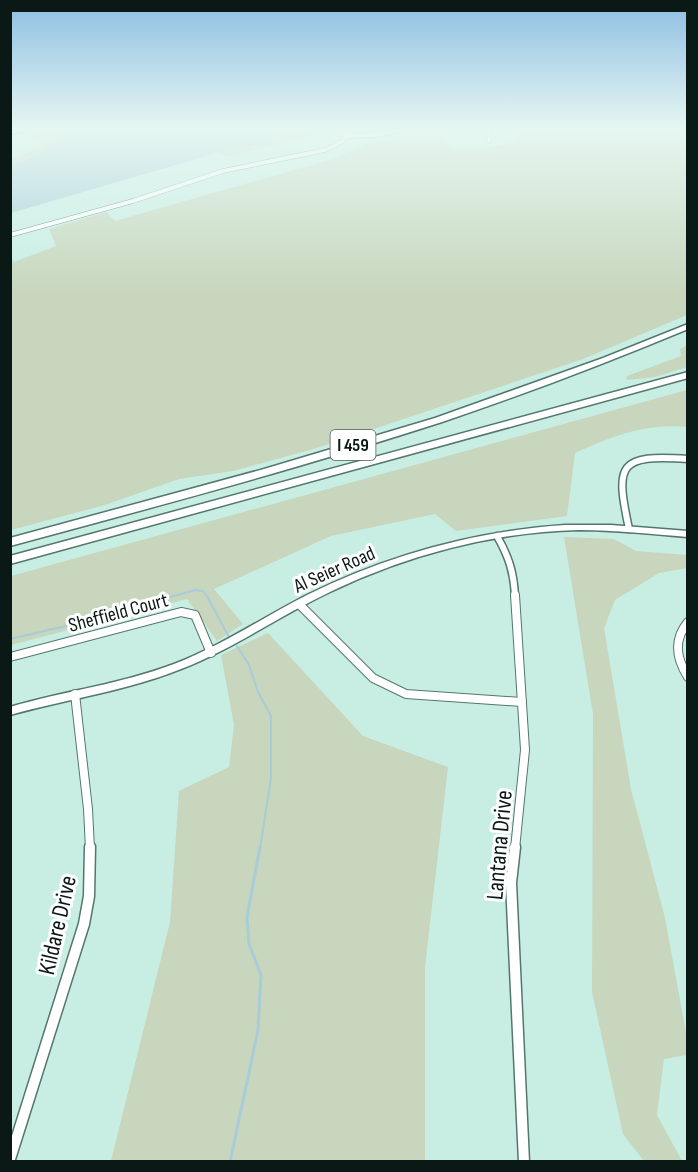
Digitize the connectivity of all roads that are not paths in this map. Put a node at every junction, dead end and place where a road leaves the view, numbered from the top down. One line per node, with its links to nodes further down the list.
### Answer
1 (186, 184): 2 (street)
2 (10, 235)
3 (687, 326): 9 (highway, I 459)
4 (687, 375): 10 (highway, I 459)
5 (687, 459): 6 (street)
6 (629, 530): 7 (street, Al Seier Road); 8 (street, Al Seier Road)
7 (687, 534)
8 (497, 536): 11 (street, Al Seier Road); 17 (street, Lantana Drive)
9 (10, 542)
10 (10, 560)
11 (299, 604): 13 (street, Al Seier Road); 17 (street)
12 (687, 622): 15 (street)
13 (212, 653): 14 (street, Sheffield Court); 16 (street, Al Seier Road)
14 (10, 657)
15 (687, 677)
16 (75, 694): 18 (street, Al Seier Road); 19 (street, Kildare Drive)
17 (522, 702): 20 (street, Lantana Drive)
18 (10, 711)
19 (10, 1160)
20 (524, 1161)

